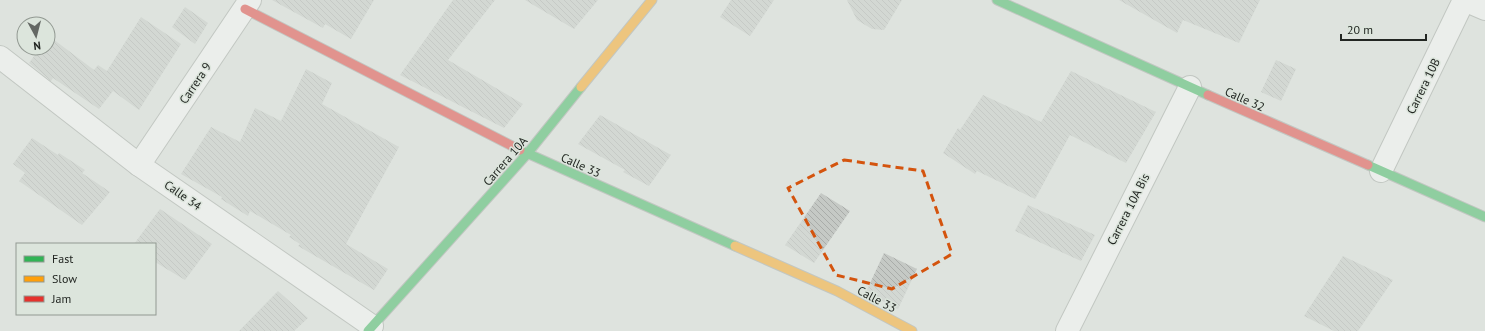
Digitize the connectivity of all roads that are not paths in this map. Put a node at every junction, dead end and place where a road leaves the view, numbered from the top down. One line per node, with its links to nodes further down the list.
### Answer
1 (652, 0): 8 (street, Carrera 10A)
2 (997, 0): 7 (street, Calle 32)
3 (1464, 0): 5 (street); 10 (street, Carrera 10B)
4 (248, 4): 8 (street, Calle 33); 9 (street, Carrera 9)
5 (1485, 9)
6 (0, 57): 9 (street, Calle 34)
7 (1190, 87): 10 (street, Calle 32); 14 (street, Carrera 10A Bis)
8 (527, 154): 12 (street, Carrera 10A); 13 (street, Calle 33)
9 (139, 165): 12 (street, Calle 34)
10 (1381, 171): 11 (street, Calle 32)
11 (1485, 217)
12 (370, 329)
13 (912, 331)
14 (1067, 331)

